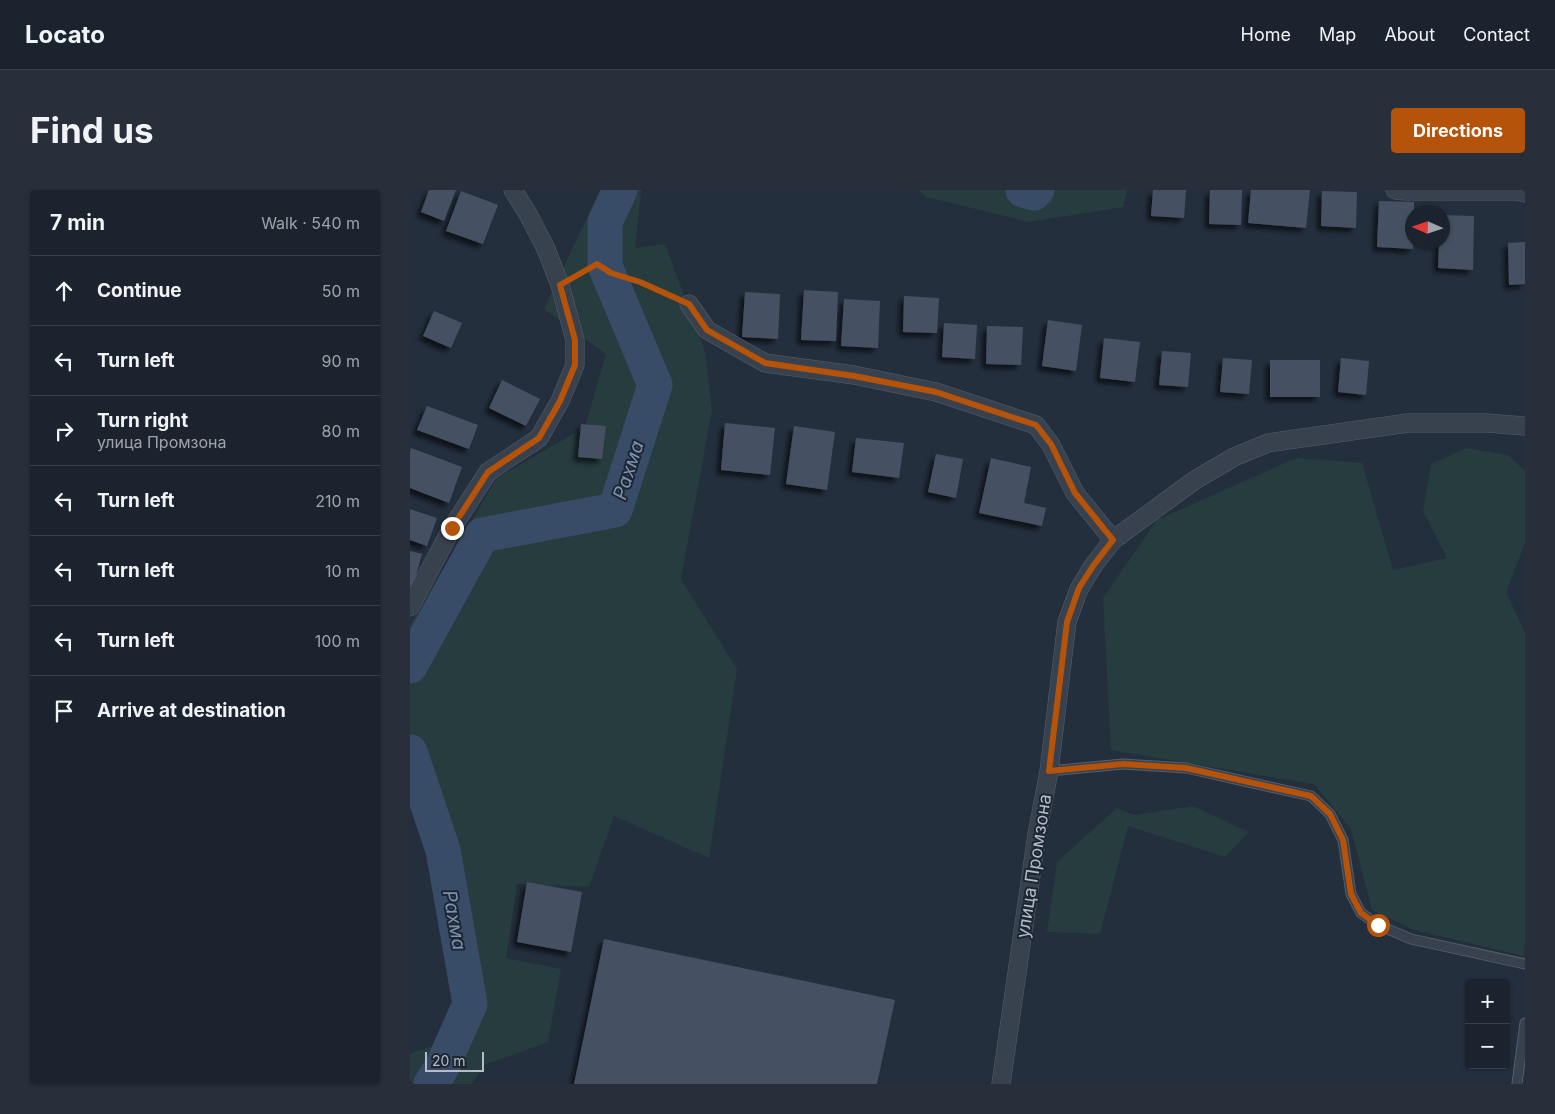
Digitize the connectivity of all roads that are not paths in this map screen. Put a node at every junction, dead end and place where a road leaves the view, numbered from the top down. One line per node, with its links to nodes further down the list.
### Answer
1 (513, 190): 7 (street)
2 (1395, 190): 3 (street)
3 (1525, 193)
4 (689, 304): 6 (street)
5 (1525, 426): 6 (street, улица Промзона)
6 (1113, 540): 8 (street, улица Промзона)
7 (410, 607)
8 (1049, 771): 9 (lane); 11 (street, улица Промзона)
9 (1525, 964)
10 (1525, 1023): 12 (lane)
11 (1001, 1084)
12 (1517, 1084)

